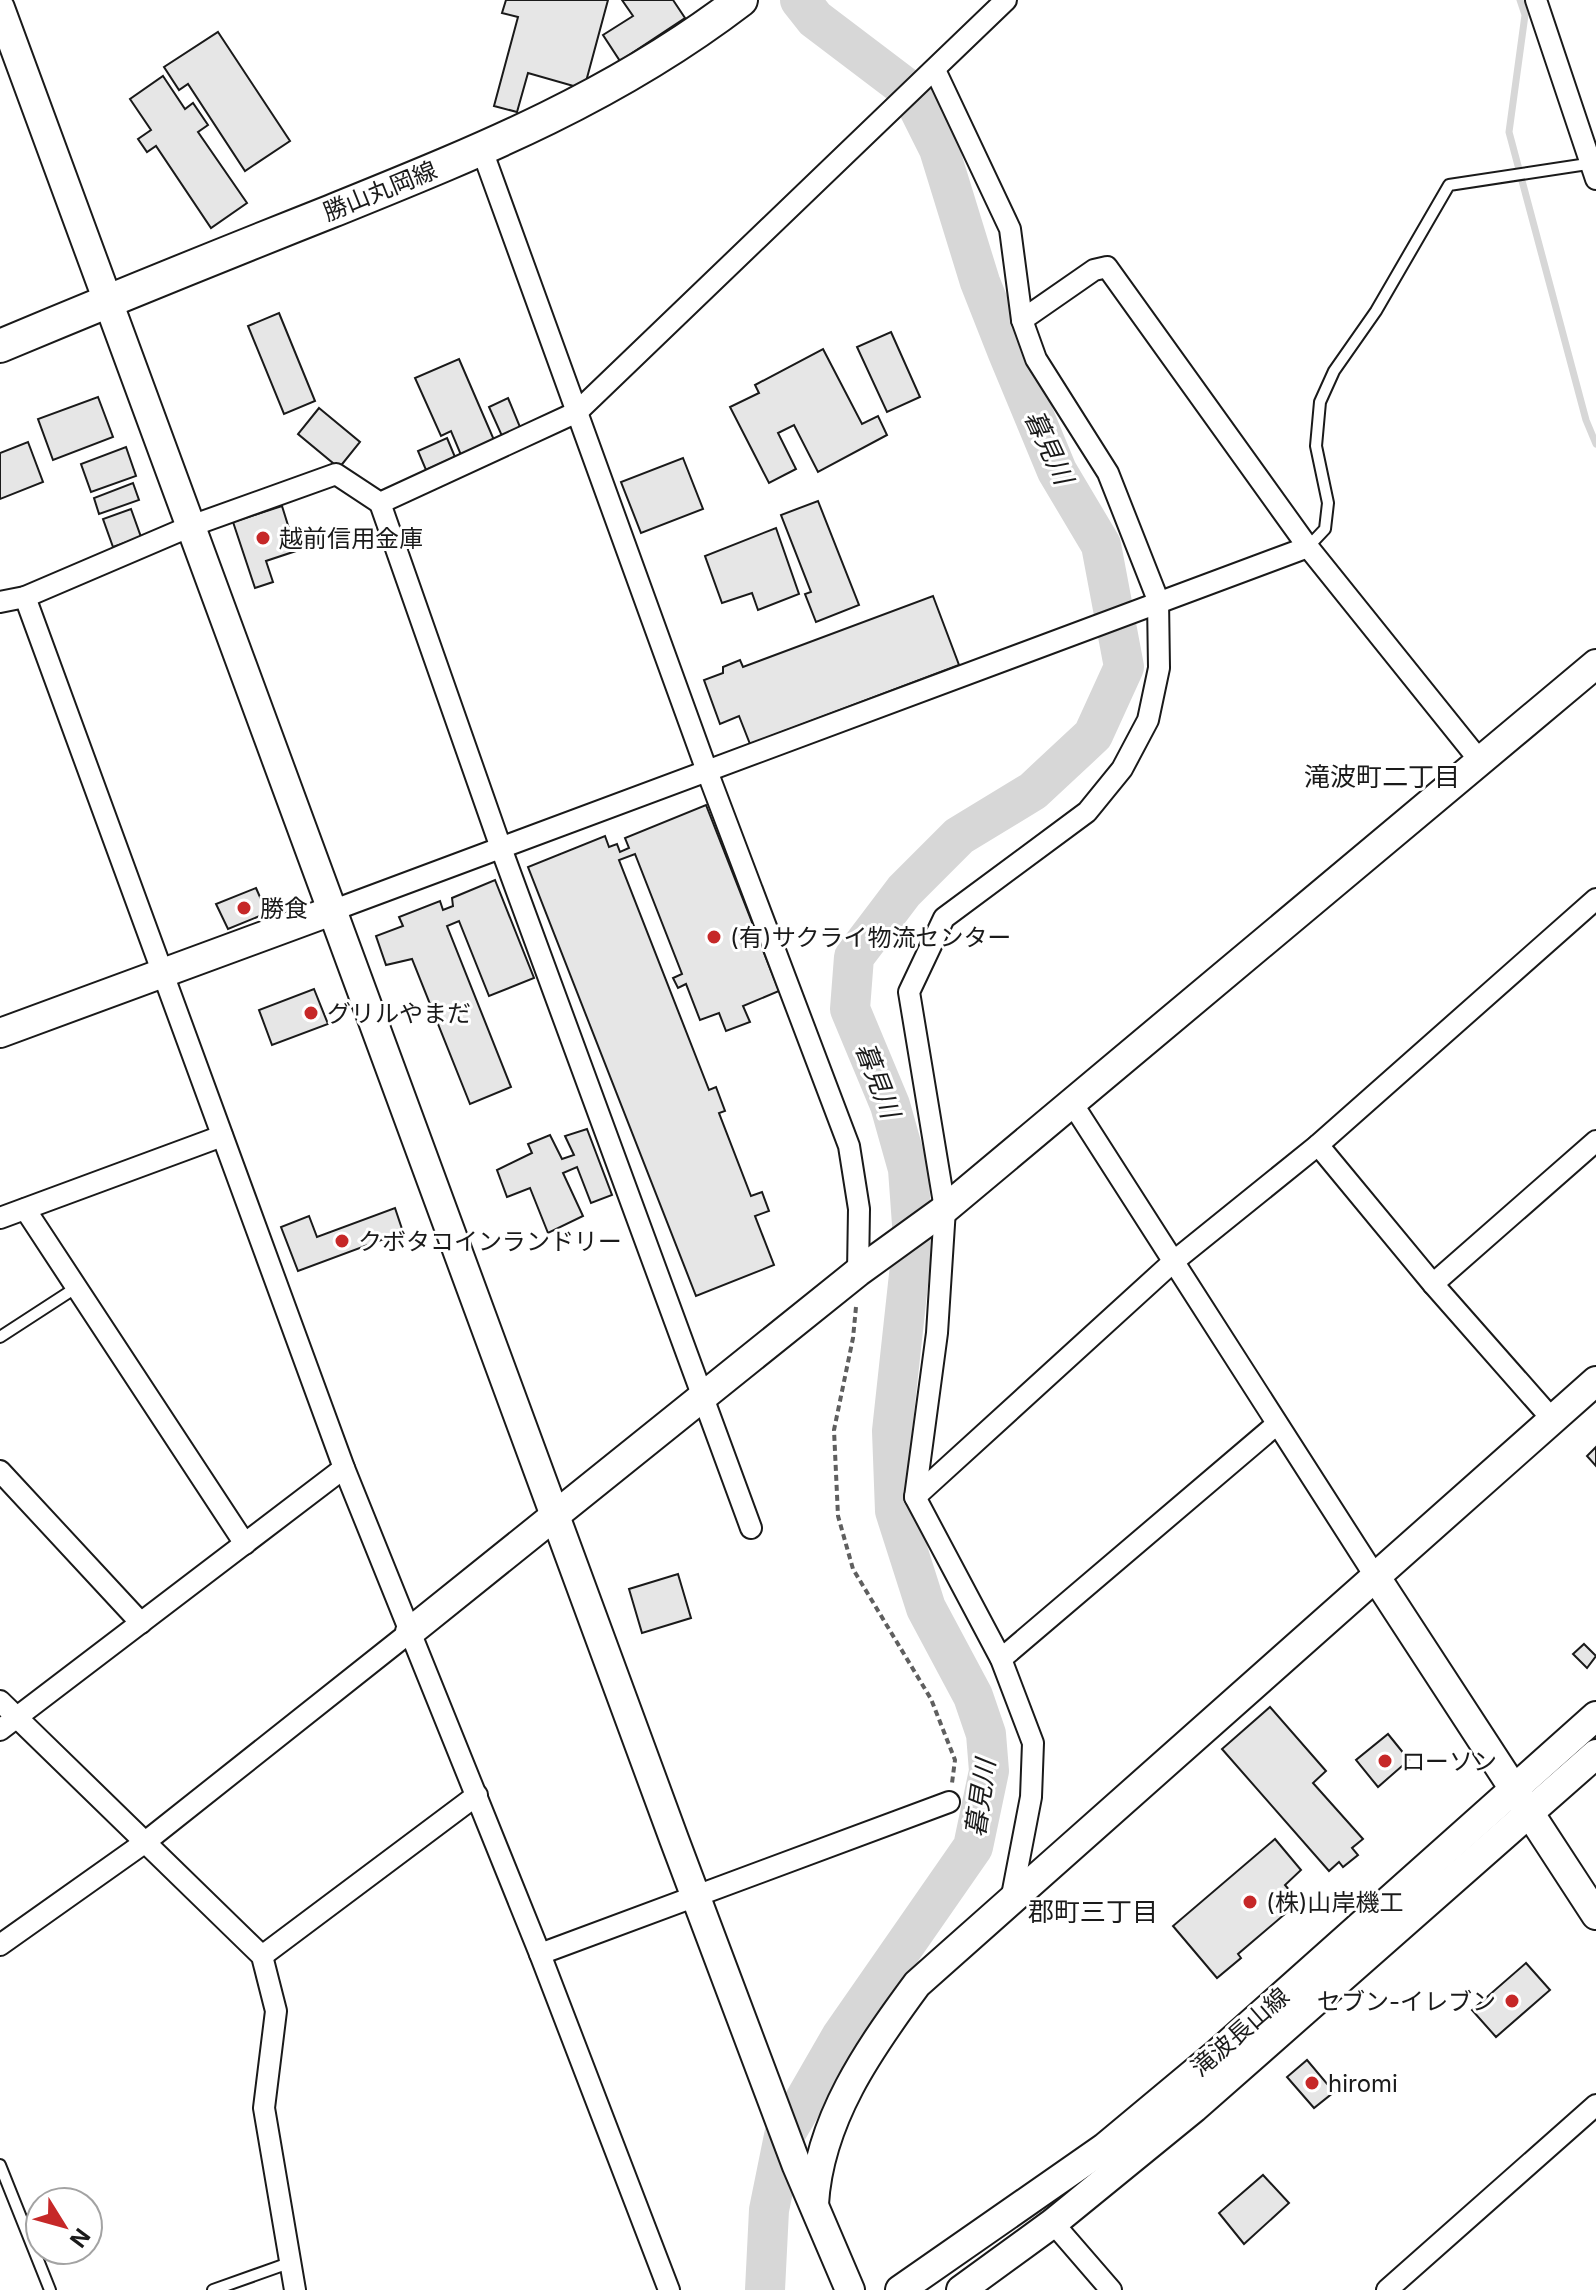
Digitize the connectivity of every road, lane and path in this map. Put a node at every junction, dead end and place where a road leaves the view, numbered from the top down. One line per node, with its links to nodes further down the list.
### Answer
1 (741, 0): 6 (main road, 勝山丸岡線)
2 (1006, 0): 5 (street)
3 (1536, 0): 7 (street)
4 (0, 8): 8 (street)
5 (930, 75): 9 (street); 11 (street)
6 (482, 150): 8 (main road, 勝山丸岡線); 11 (street)
7 (1594, 168): 14 (lane)
8 (109, 300): 10 (main road, 勝山丸岡線); 13 (street)
9 (1022, 320): 14 (street); 16 (street)
10 (0, 346)
11 (577, 412): 12 (street); 20 (street)
12 (380, 503): 13 (street); 21 (street)
13 (191, 526): 15 (street); 23 (street)
14 (1308, 547): 16 (street); 19 (street)
15 (25, 597): 17 (street); 24 (street)
16 (1158, 600): 20 (street); 31 (street)
17 (0, 602)
18 (1596, 664): 19 (street)
19 (1480, 761): 26 (street)
20 (707, 771): 21 (street); 34 (street)
21 (501, 848): 23 (street); 39 (street)
22 (1596, 899): 29 (street)
23 (334, 910): 24 (street); 45 (street)
24 (164, 973): 25 (street); 27 (street)
25 (0, 1033)
26 (1072, 1103): 31 (street); 33 (street)
27 (222, 1136): 30 (street); 42 (street)
28 (1596, 1141): 35 (street)
29 (1318, 1145): 33 (street); 35 (street)
30 (25, 1209): 32 (street); 36 (street)
31 (945, 1209): 34 (street); 44 (street)
32 (0, 1218)
33 (1173, 1262): 41 (street); 44 (street)
34 (863, 1268): 39 (street); 59 (path)
35 (1433, 1284): 40 (street)
36 (77, 1287): 37 (lane); 47 (street)
37 (0, 1337)
38 (1596, 1381): 40 (street)
39 (702, 1397): 45 (street); 46 (street)
40 (1552, 1419): 48 (street)
41 (1277, 1424): 48 (street); 51 (street)
42 (344, 1468): 47 (street); 50 (street)
43 (0, 1471): 49 (street)
44 (915, 1497): 51 (street)
45 (556, 1512): 50 (street); 61 (street)
46 (751, 1528)
47 (245, 1544): 49 (street)
48 (1377, 1579): 58 (street); 62 (street)
49 (141, 1623): 54 (street)
50 (410, 1632): 57 (street); 60 (street)
51 (1001, 1659): 62 (street)
52 (0, 1701): 54 (street)
53 (1596, 1716): 58 (street, 滝波長山線)
54 (17, 1717): 55 (street); 60 (street)
55 (0, 1730)
56 (1596, 1754): 58 (street, 滝波長山線)
57 (477, 1795): 65 (street); 66 (street)
58 (1522, 1801): 63 (street); 70 (street, 滝波長山線); 77 (street, 滝波長山線)
59 (949, 1802): 61 (street)
60 (144, 1843): 64 (street); 66 (street)
61 (696, 1897): 65 (street); 69 (street)
62 (1011, 1901): 69 (street)
63 (1596, 1915)
64 (0, 1945)
65 (540, 1954): 75 (street)
66 (262, 1956): 71 (street)
67 (1596, 2105): 80 (street)
68 (0, 2165): 72 (lane)
69 (814, 2208): 76 (street)
70 (1053, 2223): 78 (street, 滝波長山線); 79 (street)
71 (289, 2263): 73 (lane); 74 (street)
72 (50, 2290)
73 (213, 2290)
74 (295, 2290)
75 (669, 2290)
76 (850, 2290)
77 (900, 2290)
78 (961, 2290)
79 (1111, 2290)
80 (1387, 2290)

